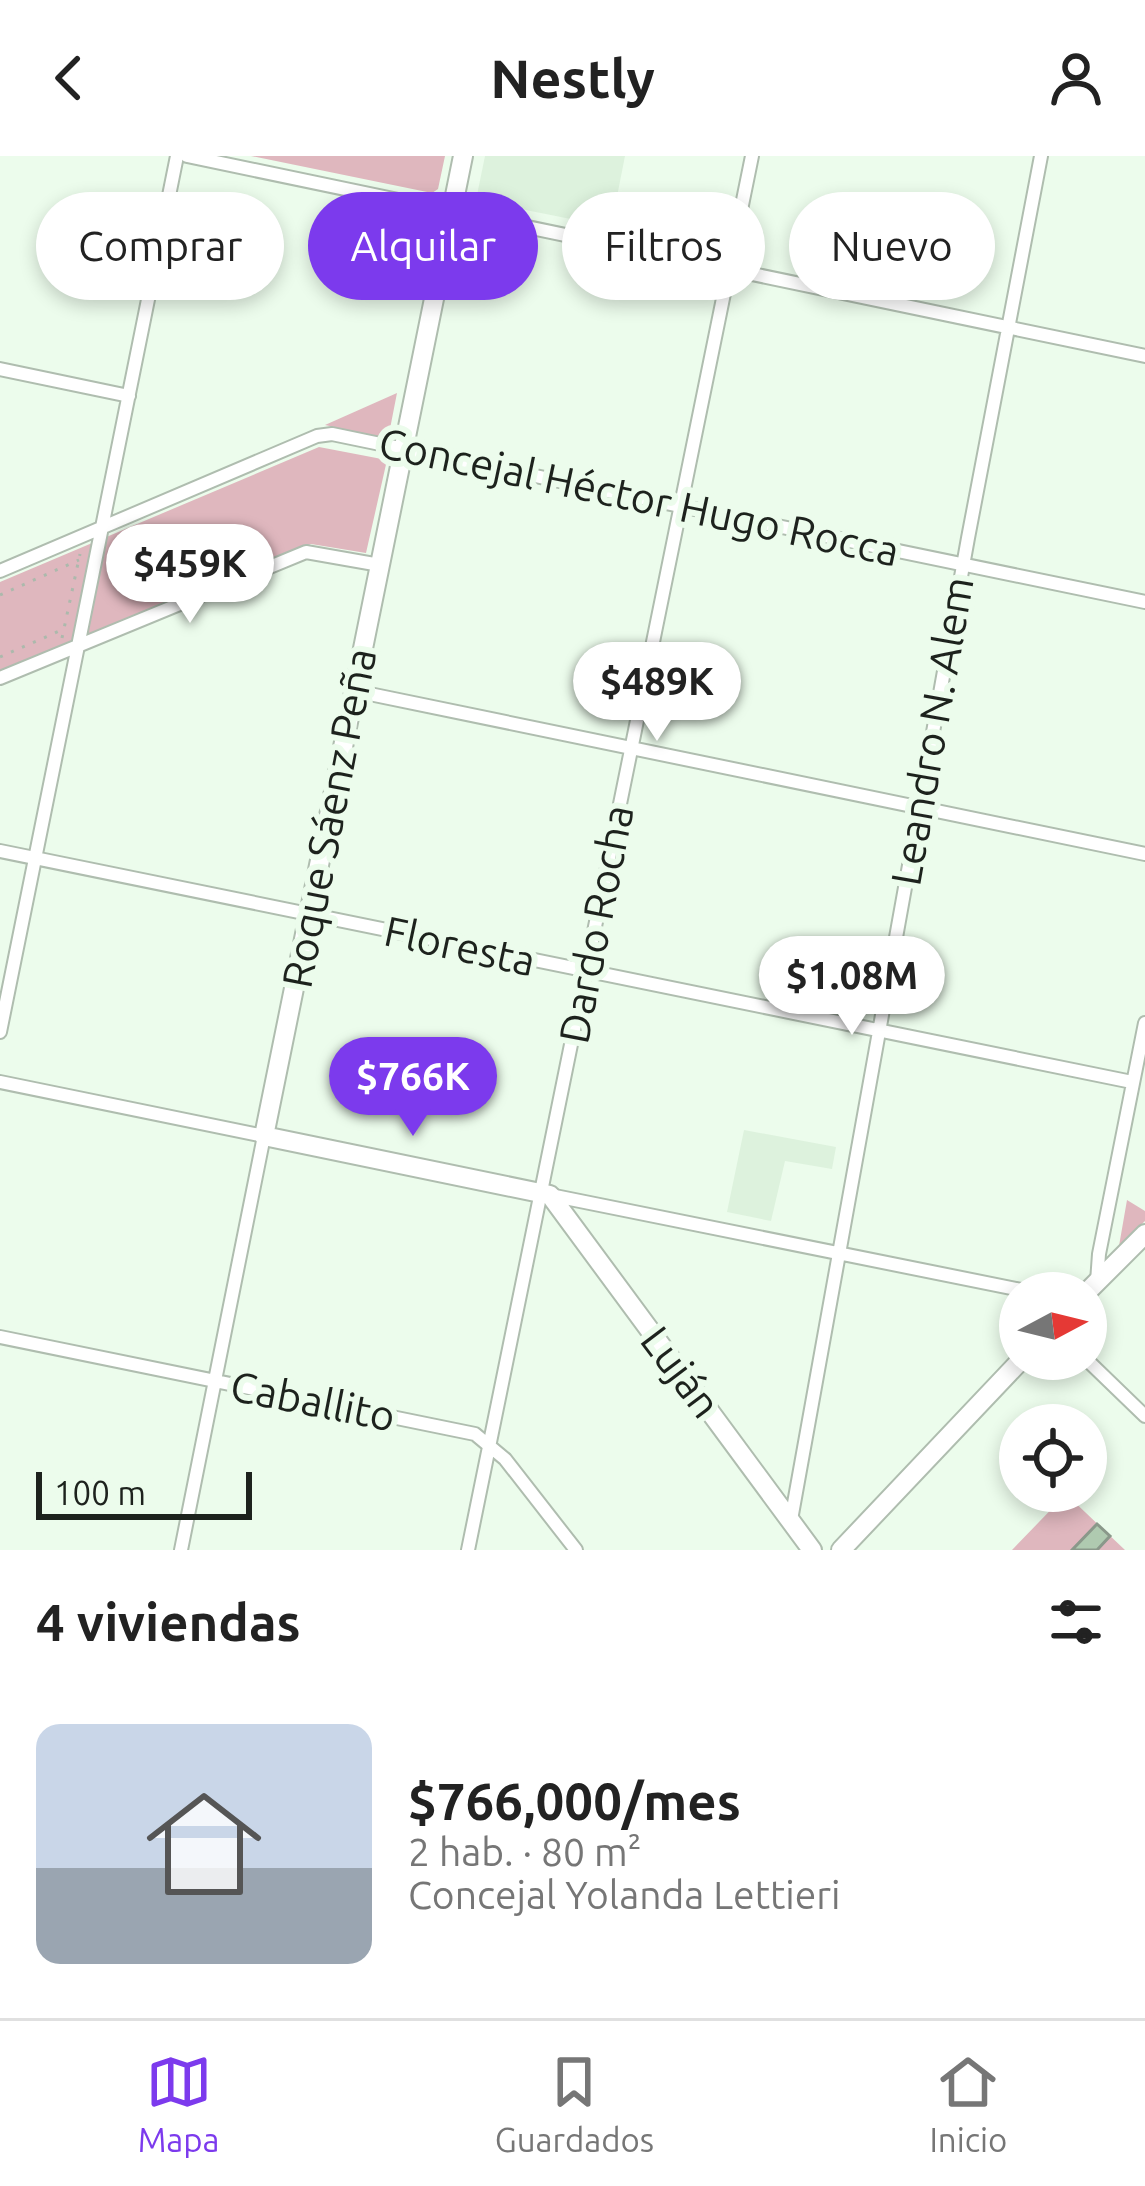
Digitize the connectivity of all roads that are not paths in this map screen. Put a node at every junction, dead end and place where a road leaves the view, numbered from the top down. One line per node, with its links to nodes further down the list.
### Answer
1 (177, 156): 15 (street)
2 (187, 156): 6 (street)
3 (463, 156): 7 (street, Roque Sáenz Peña)
4 (752, 156): 8 (street, Dardo Rocha)
5 (1041, 156): 12 (street, Leandro N. Alem)
6 (360, 192)
7 (456, 192)
8 (745, 192)
9 (765, 276): 12 (street)
10 (434, 300): 16 (street, Roque Sáenz Peña)
11 (723, 300): 17 (street, Dardo Rocha)
12 (1007, 329): 13 (street); 19 (street, Leandro N. Alem)
13 (1145, 356)
14 (0, 369): 15 (street)
15 (129, 396): 18 (street)
16 (404, 449): 17 (street, Concejal Héctor Hugo Rocca); 18 (street, Concejal Héctor Hugo Rocca); 20 (street, Roque Sáenz Peña)
17 (681, 507): 19 (street, Concejal Héctor Hugo Rocca); 26 (street, Dardo Rocha)
18 (103, 526): 21 (street); 23 (street)
19 (963, 564): 22 (street, Concejal Héctor Hugo Rocca); 27 (street, Leandro N. Alem)
20 (380, 565): 23 (street); 25 (street, Roque Sáenz Peña)
21 (0, 571)
22 (1145, 602)
23 (78, 646): 24 (street); 30 (street)
24 (0, 679)
25 (355, 691): 26 (street); 31 (street, Roque Sáenz Peña)
26 (632, 748): 27 (street); 32 (street, Dardo Rocha)
27 (919, 807): 29 (street); 34 (street, Leandro N. Alem)
28 (0, 851): 30 (street, Floresta)
29 (1145, 854)
30 (35, 858): 31 (street, Floresta); 35 (street)
31 (309, 915): 32 (street, Floresta); 38 (street, Roque Sáenz Peña)
32 (586, 972): 34 (street, Floresta); 39 (street, Dardo Rocha)
33 (1145, 1024): 37 (street)
34 (878, 1031): 37 (street, Floresta); 41 (street, Leandro N. Alem)
35 (0, 1032)
36 (0, 1082): 38 (street)
37 (1132, 1082): 42 (street)
38 (265, 1136): 39 (street); 48 (street, Roque Sáenz Peña)
39 (546, 1194): 41 (street); 50 (street, Dardo Rocha); 51 (street, Luján)
40 (1145, 1234): 43 (street)
41 (837, 1253): 44 (street); 51 (street, Leandro N. Alem)
42 (1095, 1272)
43 (1107, 1273)
44 (999, 1286)
45 (0, 1337): 48 (street, Caballito)
46 (1107, 1379): 49 (street)
47 (1002, 1380): 56 (street)
48 (215, 1381): 50 (street, Caballito); 52 (street, Roque Sáenz Peña)
49 (1145, 1416)
50 (489, 1443): 53 (street, Dardo Rocha); 54 (street)
51 (790, 1520): 55 (street, Luján)
52 (181, 1550)
53 (468, 1550)
54 (576, 1550)
55 (812, 1550)
56 (841, 1550)

